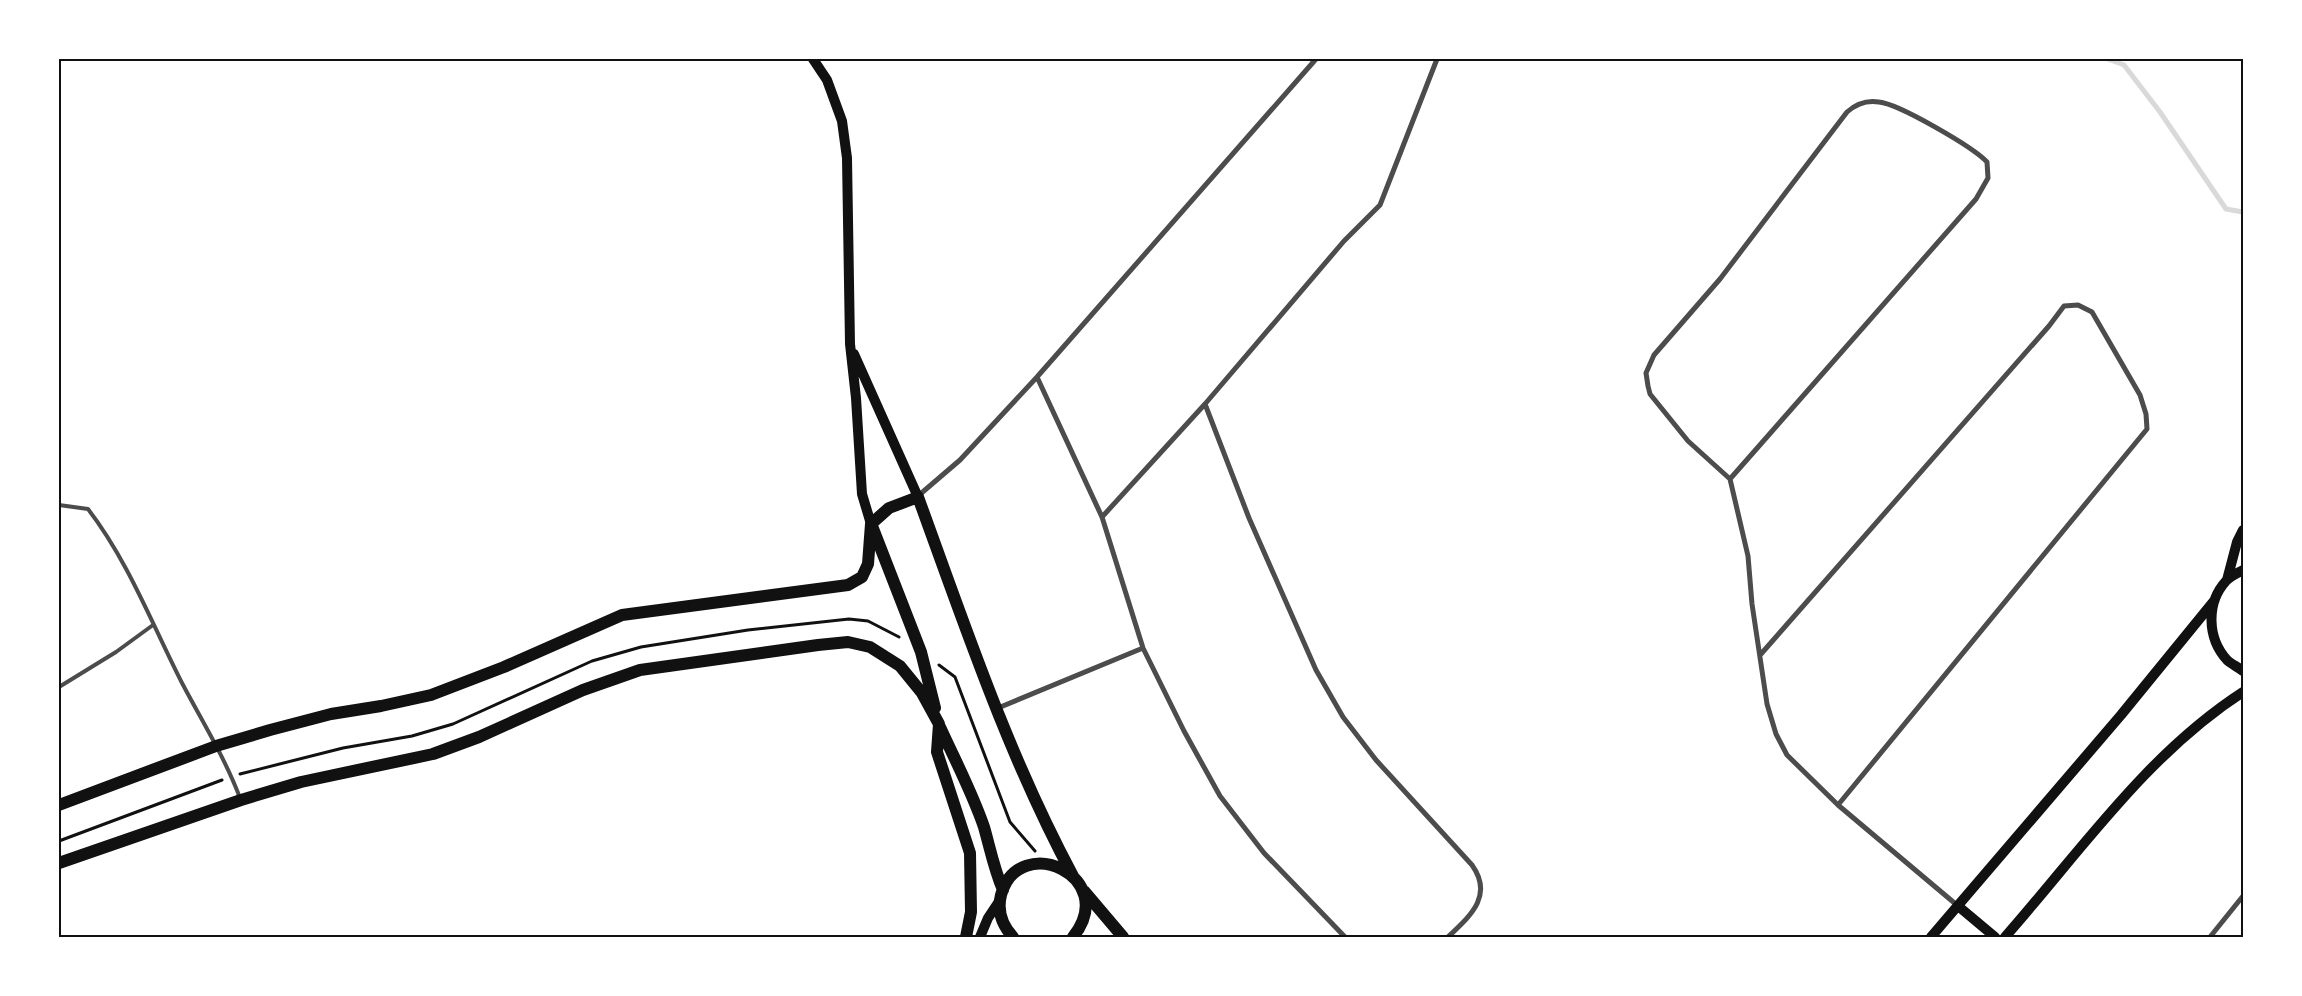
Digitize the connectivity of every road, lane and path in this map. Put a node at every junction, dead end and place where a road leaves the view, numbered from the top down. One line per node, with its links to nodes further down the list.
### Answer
1 (813, 59): 4 (main road)
2 (1316, 59): 5 (street)
3 (1437, 59): 6 (street)
4 (850, 344): 8 (main road); 11 (main road)
5 (1037, 377): 8 (street); 10 (street)
6 (1205, 404): 10 (street); 44 (street)
7 (1730, 479): 7 (street); 19 (street)
8 (918, 497): 11 (main road); 23 (main road)
9 (59, 505): 16 (lane)
10 (1102, 517): 17 (street)
11 (871, 524): 18 (main road); 25 (main road)
12 (2243, 530): 14 (main road)
13 (2243, 570): 14 (main road)
14 (2227, 580): 15 (main road)
15 (2214, 601): 20 (main road); 37 (main road)
16 (154, 625): 21 (lane); 25 (lane)
17 (1143, 648): 23 (street); 43 (street)
18 (921, 652): 24 (main road); 26 (path); 32 (path)
19 (1761, 654): 28 (street); 28 (street)
20 (2243, 671)
21 (59, 687)
22 (2243, 692): 47 (main road)
23 (995, 709): 33 (main road)
24 (938, 724): 27 (main road); 35 (main road); 38 (main road)
25 (216, 746): 26 (lane); 29 (main road)
26 (232, 776): 27 (lane); 30 (path)
27 (241, 800): 31 (main road)
28 (1838, 805): 37 (street)
29 (59, 806)
30 (59, 841)
31 (59, 863)
32 (1045, 863): 33 (main road); 35 (main road)
33 (1073, 876): 34 (main road)
34 (1083, 890): 41 (main road); 42 (main road)
35 (1001, 895): 39 (main road); 40 (main road)
36 (2243, 896): 48 (street)
37 (1958, 906): 45 (main road); 46 (main road)
38 (966, 937)
39 (980, 937)
40 (1012, 937)
41 (1074, 937)
42 (1122, 937)
43 (1345, 937)
44 (1448, 937)
45 (1931, 937)
46 (1995, 937)
47 (2005, 937)
48 (2210, 937)

